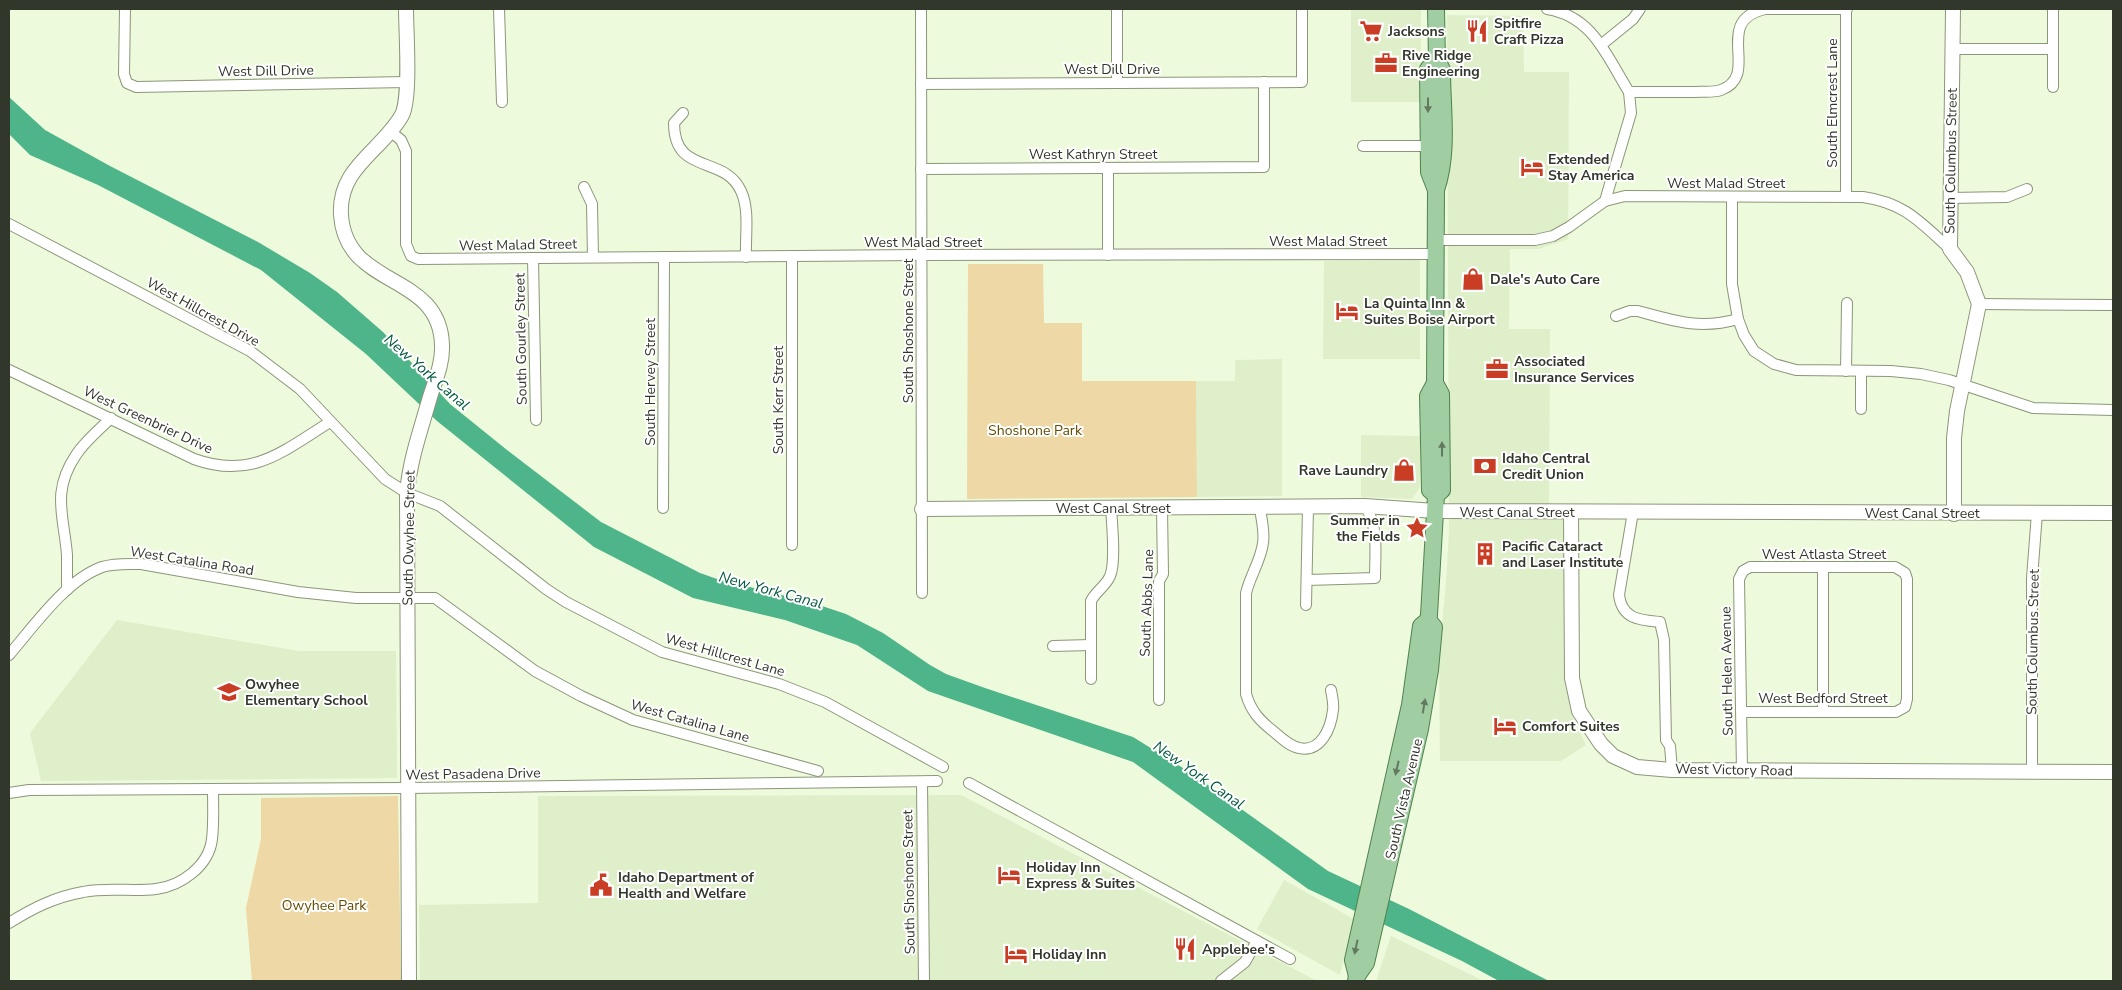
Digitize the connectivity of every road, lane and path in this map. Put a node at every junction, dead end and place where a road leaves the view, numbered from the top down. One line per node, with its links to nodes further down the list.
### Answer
1 (125, 9): 17 (street, West Dill Drive)
2 (406, 9): 17 (street, South Owyhee Street)
3 (499, 9): 23 (street)
4 (921, 9): 20 (street, South Shoshone Street)
5 (1117, 9): 19 (street)
6 (1302, 9): 18 (street, West Dill Drive)
7 (1436, 9): 16 (main road, South Vista Avenue)
8 (1547, 9): 13 (street)
9 (1640, 9): 13 (street)
10 (1846, 9): 22 (street); 33 (street, South Elmcrest Lane)
11 (1953, 9): 14 (street, South Columbus Street)
12 (2053, 9): 15 (street)
13 (1601, 45): 22 (street)
14 (1953, 49): 15 (street); 35 (street, South Columbus Street)
15 (2053, 49): 21 (street)
16 (1437, 59): 27 (main road, South Vista Avenue, one-way to 27); 32 (main road, South Vista Avenue)
17 (407, 82): 25 (street, South Owyhee Street)
18 (1264, 82): 19 (street, West Dill Drive); 28 (street, West Kathryn Street)
19 (1117, 83): 20 (street, West Dill Drive)
20 (921, 84): 29 (street, South Shoshone Street)
21 (2053, 86)
22 (1629, 92): 36 (street)
23 (502, 102)
24 (683, 113): 44 (street)
25 (390, 131): 45 (street, West Malad Street); 61 (street, South Owyhee Street)
26 (1364, 146): 27 (street)
27 (1428, 146): 32 (main road, South Vista Avenue)
28 (1108, 168): 29 (street, West Kathryn Street); 41 (street)
29 (921, 169): 40 (street, South Shoshone Street)
30 (584, 187): 46 (street)
31 (2028, 189): 35 (street)
32 (1436, 190): 38 (main road, South Vista Avenue)
33 (1846, 196): 34 (street, West Malad Street); 39 (street, West Malad Street)
34 (1732, 197): 36 (street, West Malad Street); 51 (street)
35 (1951, 198): 39 (street, South Columbus Street)
36 (1606, 200): 38 (street, West Malad Street)
37 (9, 224): 60 (street, West Hillcrest Drive)
38 (1437, 247): 41 (street, West Malad Street); 62 (main road, South Vista Avenue)
39 (1950, 249): 48 (street, South Columbus Street)
40 (921, 255): 41 (street, West Malad Street); 42 (street, West Malad Street); 69 (street, South Shoshone Street)
41 (1108, 255)
42 (792, 256): 44 (street, West Malad Street); 75 (street, South Kerr Street)
43 (664, 257): 44 (street, West Malad Street); 46 (street, West Malad Street); 66 (street, South Hervey Street)
44 (746, 257)
45 (533, 258): 46 (street, West Malad Street); 59 (street, South Gourley Street)
46 (593, 258)
47 (1847, 303): 53 (street)
48 (1979, 304): 49 (street); 55 (street)
49 (2113, 305)
50 (1616, 316): 51 (street)
51 (1738, 319): 53 (street)
52 (9, 370): 58 (street, West Greenbrier Drive)
53 (1846, 371): 54 (street)
54 (1861, 371): 55 (street); 56 (street)
55 (1964, 385): 57 (street); 74 (street)
56 (1861, 409)
57 (2113, 410)
58 (111, 418): 60 (street, West Greenbrier Drive); 79 (street)
59 (536, 420)
60 (330, 422): 61 (street, West Hillcrest Drive)
61 (407, 493): 81 (street, South Owyhee Street); 92 (street, West Hillcrest Lane)
62 (1436, 503): 64 (street, West Canal Street); 70 (street, West Canal Street); 107 (main road, South Vista Avenue)
63 (1308, 506): 64 (street, West Canal Street); 65 (street, West Canal Street); 78 (street)
64 (1365, 506): 78 (street)
65 (1260, 507): 68 (street, West Canal Street); 87 (street)
66 (663, 508)
67 (1112, 508): 68 (street, West Canal Street); 69 (street, West Canal Street); 83 (street)
68 (1162, 508): 88 (street, South Abbs Lane)
69 (922, 509): 80 (street, South Shoshone Street)
70 (1571, 512): 71 (street, West Canal Street); 93 (street, West Victory Road)
71 (1633, 512): 74 (street, West Canal Street); 93 (street)
72 (2037, 512): 73 (street, West Canal Street); 74 (street, West Canal Street); 96 (street, South Columbus Street)
73 (2113, 513)
74 (1954, 514)
75 (792, 545)
76 (1823, 568): 77 (street, West Atlasta Street); 89 (street, West Atlasta Street); 91 (street)
77 (1743, 571): 90 (street, South Helen Avenue)
78 (1307, 580): 82 (street)
79 (67, 590): 81 (street, West Catalina Road); 85 (street, West Catalina Road)
80 (922, 593)
81 (407, 598): 94 (street, West Catalina Lane); 101 (street, South Owyhee Street)
82 (1306, 605)
83 (1091, 645): 84 (street); 86 (street)
84 (1053, 646)
85 (9, 655)
86 (1091, 679)
87 (1330, 690)
88 (1159, 700)
89 (1904, 707): 91 (street, West Bedford Street)
90 (1741, 712): 91 (street, West Bedford Street); 95 (street, South Helen Avenue)
91 (1823, 712)
92 (943, 767)
93 (1672, 770): 95 (street, West Victory Road)
94 (818, 771)
95 (1742, 771): 96 (street, West Victory Road)
96 (2032, 772): 97 (street, West Victory Road)
97 (2113, 772)
98 (937, 781): 99 (street, West Pasadena Drive)
99 (922, 782): 101 (street, West Pasadena Drive); 109 (street, South Shoshone Street)
100 (969, 783): 105 (street)
101 (407, 788): 102 (street, West Pasadena Drive); 108 (street, South Owyhee Street)
102 (213, 789): 103 (street, West Pasadena Drive); 104 (street)
103 (9, 793)
104 (9, 922)
105 (1257, 941): 106 (street); 110 (street)
106 (1290, 959)
107 (1356, 978)
108 (408, 981)
109 (924, 981)
110 (1221, 981)

